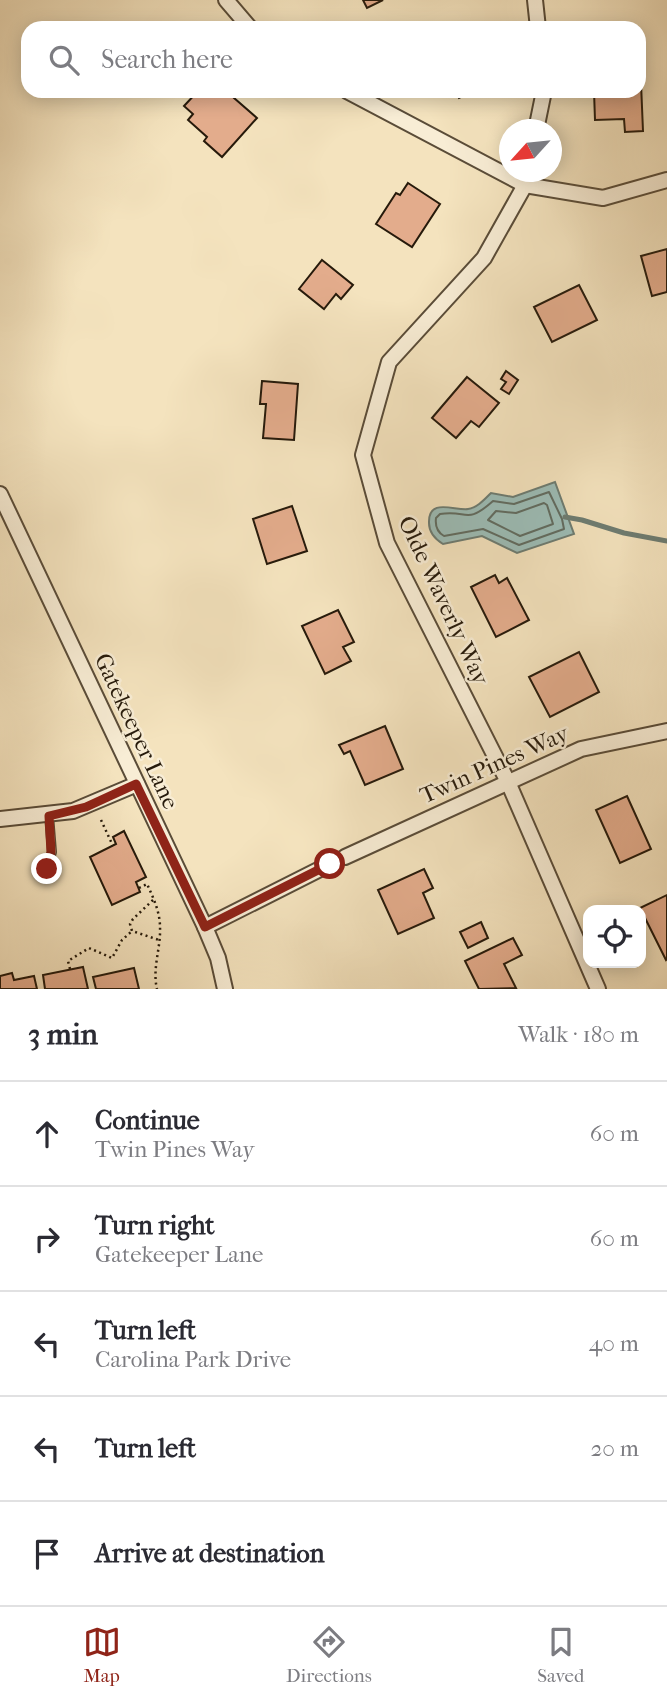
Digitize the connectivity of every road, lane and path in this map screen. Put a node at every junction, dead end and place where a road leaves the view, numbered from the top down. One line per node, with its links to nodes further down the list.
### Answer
1 (226, 0): 3 (street)
2 (535, 0): 4 (street)
3 (244, 21)
4 (537, 21)
5 (361, 98): 8 (street)
6 (543, 98): 7 (street)
7 (539, 119)
8 (499, 164)
9 (667, 180): 11 (street)
10 (525, 182): 14 (street, Olde Waverly Way)
11 (542, 182)
12 (0, 494): 15 (street, Gatekeeper Lane)
13 (667, 731): 14 (street, Twin Pines Way)
14 (508, 782): 20 (street, Twin Pines Way); 31 (street, Olde Waverly Way)
15 (136, 784): 16 (street); 25 (street, Gatekeeper Lane)
16 (49, 816): 17 (street); 22 (lane)
17 (0, 819)
18 (100, 820): 19 (path)
19 (113, 846)
20 (345, 857)
21 (330, 864): 25 (street)
22 (47, 869)
23 (139, 888): 24 (path)
24 (154, 900): 26 (path); 27 (path)
25 (205, 927): 30 (street, Gatekeeper Lane)
26 (132, 931): 27 (path); 28 (path)
27 (159, 940): 29 (path)
28 (70, 969)
29 (157, 989)
30 (225, 989)
31 (598, 989)

